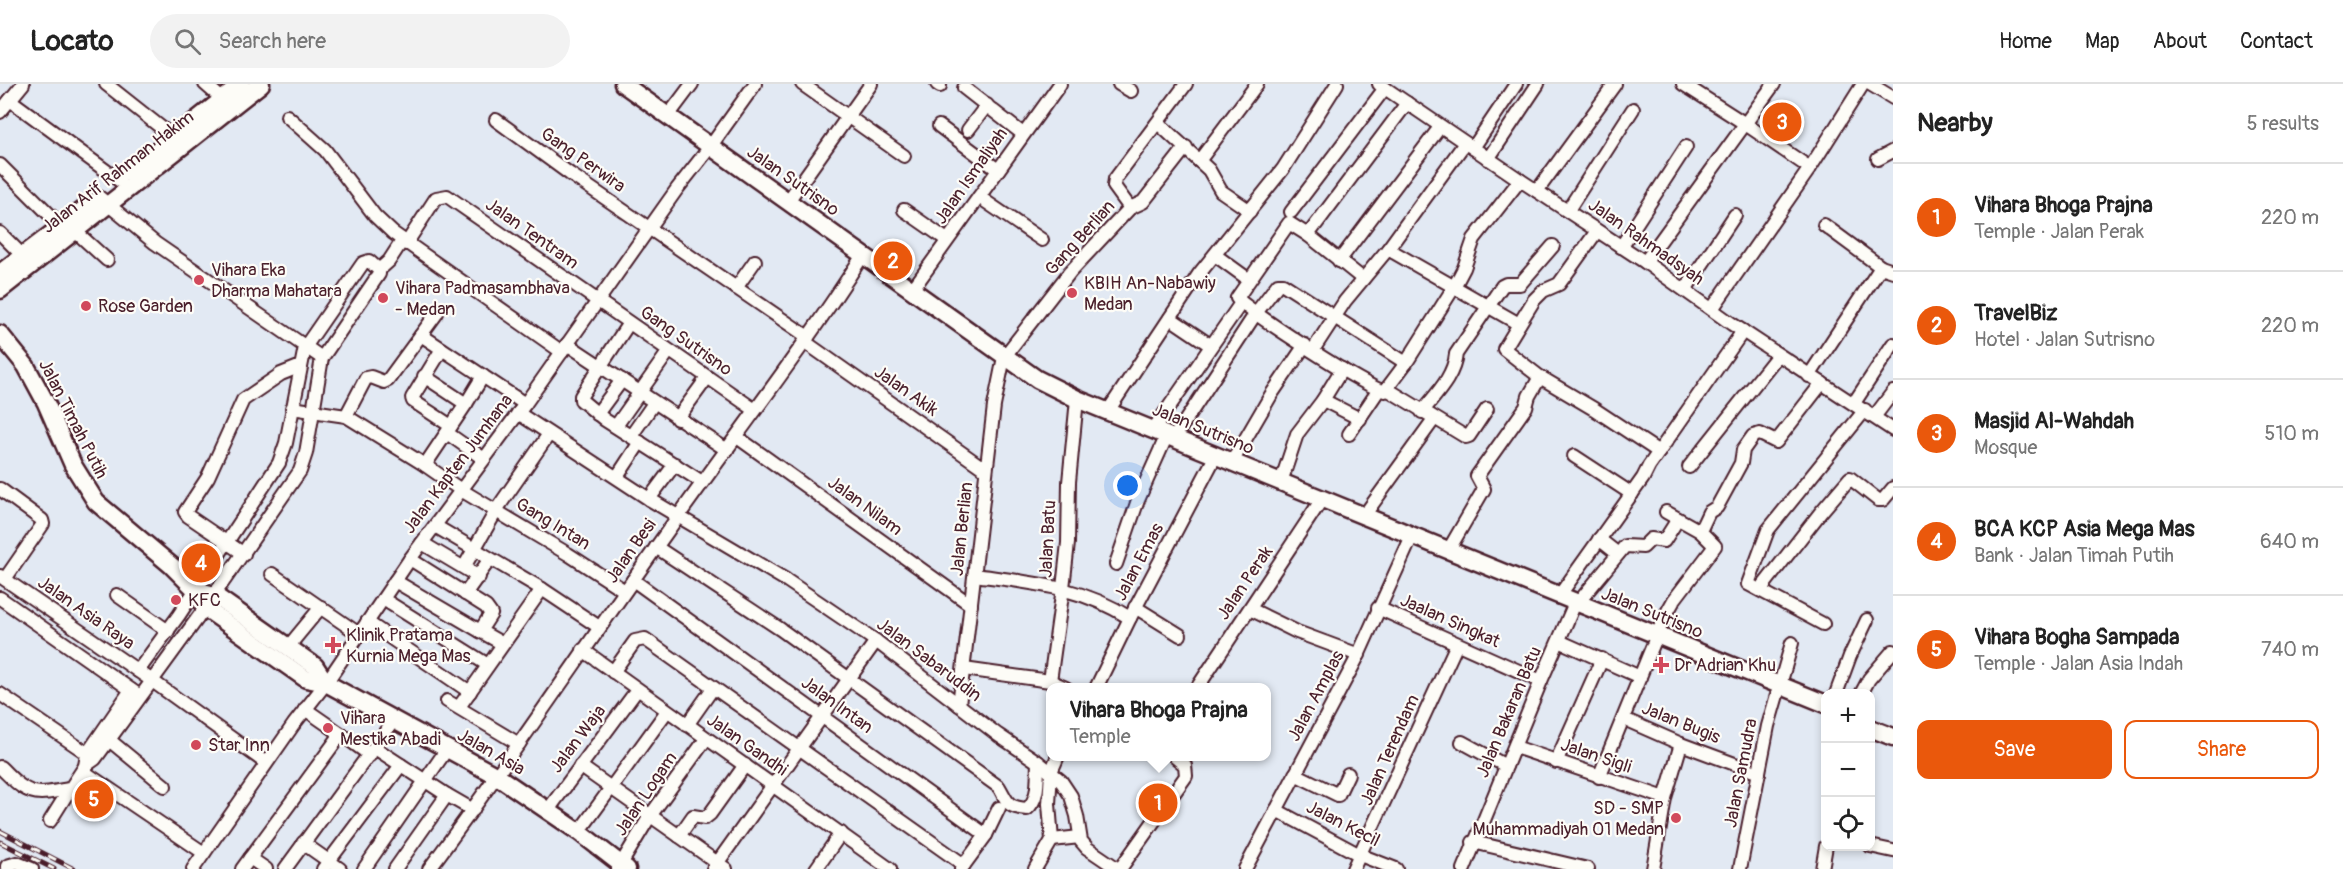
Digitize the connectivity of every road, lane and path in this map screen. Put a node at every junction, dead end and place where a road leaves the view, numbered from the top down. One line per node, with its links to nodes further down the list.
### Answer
1 (23, 84): 28 (street)
2 (106, 84): 43 (street)
3 (205, 84): 27 (street)
4 (242, 84): 27 (main road, Jalan Arif Rahman Hakim)
5 (261, 84): 60 (main road, Jalan Arif Rahman Hakim)
6 (623, 84): 34 (main road, Jalan Sutrisno)
7 (692, 84): 34 (street)
8 (755, 84): 45 (street, Jalan Kapten Jumhana)
9 (802, 84): 35 (street)
10 (871, 84): 35 (street)
11 (1060, 84): 42 (street, Jalan Ismaliyah)
12 (1119, 84): 25 (street)
13 (1186, 84): 37 (street)
14 (1257, 84): 52 (street)
15 (1337, 84): 65 (street)
16 (1516, 84): 44 (street, Jalan Emas)
17 (1538, 84): 50 (street)
18 (1616, 84): 58 (street)
19 (1683, 84): 38 (street)
20 (1774, 84): 38 (street)
21 (1863, 84): 54 (street)
22 (1870, 84): 26 (street)
23 (1382, 86): 29 (street, Jalan Rahmadsyah); 66 (street)
24 (964, 88): 30 (street)
25 (1131, 91)
26 (1893, 98)
27 (222, 99): 43 (main road, Jalan Arif Rahman Hakim)
28 (10, 100): 32 (street); 57 (street)
29 (1407, 104): 40 (street, Jalan Rahmadsyah); 73 (street)
30 (987, 105): 41 (street); 42 (street)
31 (1633, 109): 64 (street)
32 (0, 112)
33 (287, 116): 76 (street)
34 (668, 116): 45 (main road, Jalan Sutrisno)
35 (848, 117): 49 (street); 61 (street)
36 (496, 120): 69 (street, Gang Perwira)
37 (1158, 123): 46 (street); 62 (street)
38 (1744, 123): 54 (street); 86 (street)
39 (939, 126): 55 (street)
40 (1440, 127): 44 (street, Jalan Rahmadsyah); 85 (street)
41 (968, 130)
42 (1023, 134): 55 (street, Jalan Ismaliyah)
43 (173, 137): 57 (main road, Jalan Arif Rahman Hakim)
44 (1469, 146): 50 (street, Jalan Rahmadsyah); 79 (street, Jalan Emas)
45 (710, 147): 61 (main road, Jalan Sutrisno); 69 (street, Jalan Kapten Jumhana)
46 (1186, 147): 52 (street); 62 (street, Gang Berlian)
47 (1686, 147): 78 (street)
48 (1893, 151): 51 (street)
49 (904, 156)
50 (1488, 159): 56 (street, Jalan Rahmadsyah)
51 (1878, 159)
52 (1200, 161): 65 (street)
53 (0, 165): 70 (street)
54 (1809, 168): 100 (street)
55 (998, 170): 59 (street, Jalan Ismaliyah)
56 (1520, 180): 58 (street, Jalan Rahmadsyah); 92 (street)
57 (120, 181): 60 (main road, Jalan Arif Rahman Hakim)
58 (1537, 191): 64 (street, Jalan Rahmadsyah)
59 (979, 197): 74 (street, Jalan Ismaliyah); 75 (street)
60 (104, 200): 70 (main road, Jalan Arif Rahman Hakim); 113 (street)
61 (788, 201): 81 (main road, Jalan Sutrisno)
62 (1130, 208): 119 (street, Gang Berlian)
63 (904, 210): 74 (street)
64 (1568, 210): 71 (street, Jalan Rahmadsyah)
65 (1250, 211): 82 (street)
66 (1291, 212)
67 (1735, 215): 96 (street)
68 (1824, 225): 87 (street)
69 (650, 228): 93 (street, Jalan Akik); 97 (street, Jalan Kapten Jumhana)
70 (68, 229): 80 (main road, Jalan Arif Rahman Hakim); 83 (street); 94 (main road, Jalan Arif Rahman Hakim)
71 (1597, 231): 78 (street, Jalan Rahmadsyah); 106 (street)
72 (0, 233): 80 (street)
73 (1308, 235): 85 (street); 90 (street)
74 (947, 240): 95 (street, Jalan Ismaliyah)
75 (1042, 240)
76 (404, 242): 88 (street); 97 (street, Jalan Tentram); 114 (street)
77 (1553, 246): 99 (street)
78 (1621, 247): 86 (street, Jalan Rahmadsyah)
79 (1388, 249): 91 (street, Jalan Emas); 92 (street)
80 (22, 255): 89 (main road, Jalan Arif Rahman Hakim)
81 (863, 255): 95 (main road, Jalan Sutrisno); 110 (street, Jalan Besi)
82 (1215, 255): 90 (street); 104 (street)
83 (107, 260)
84 (755, 261): 93 (street)
85 (1339, 261): 91 (street)
86 (1645, 262): 96 (street, Jalan Rahmadsyah)
87 (1887, 269): 127 (street)
88 (379, 270): 113 (street); 120 (street)
89 (0, 273)
90 (1248, 279): 98 (street)
91 (1363, 279): 103 (street, Jalan Emas)
92 (1454, 287): 99 (street); 121 (street)
93 (736, 288): 110 (street, Jalan Akik)
94 (0, 290)
95 (912, 290): 119 (main road, Jalan Sutrisno)
96 (1684, 290): 100 (street, Jalan Rahmadsyah)
97 (598, 300): 105 (street, Gang Sutrisno); 114 (street, Jalan Kapten Jumhana)
98 (1241, 303): 102 (street); 112 (street)
99 (1488, 306): 106 (street); 146 (street)
100 (1712, 309): 107 (street, Jalan Rahmadsyah)
101 (437, 313): 109 (street)
102 (1256, 313): 103 (street); 115 (street); 157 (street)
103 (1335, 317): 115 (street, Jalan Emas); 121 (street)
104 (1170, 318): 112 (street); 145 (street)
105 (629, 323): 117 (street, Gang Sutrisno); 123 (street)
106 (1519, 324): 128 (street)
107 (1743, 331): 118 (street, Jalan Rahmadsyah); 162 (street)
108 (0, 334): 206 (main road, Jalan Timah Putih)
109 (421, 335): 116 (street, Jalan Sabaruddin); 149 (street)
110 (806, 340): 144 (street, Jalan Besi); 169 (street, Jalan Akik)
111 (1893, 344): 138 (street)
112 (1210, 345): 157 (street)
113 (305, 347): 120 (street); 122 (street)
114 (564, 348): 123 (street); 141 (street, Jalan Kapten Jumhana)
115 (1309, 348): 124 (street); 165 (street, Jalan Emas)
116 (442, 349): 125 (street); 126 (street, Jalan Sabaruddin)
117 (669, 351): 129 (street, Gang Sutrisno); 134 (street)
118 (1778, 355): 127 (street, Jalan Rahmadsyah); 168 (street)
119 (1004, 357): 135 (main road, Jalan Sutrisno); 169 (street, Jalan Berlian)
120 (322, 358): 143 (street)
121 (1406, 363): 132 (street)
122 (301, 366): 140 (street); 188 (street)
123 (601, 367): 130 (street); 147 (street)
124 (1342, 369): 132 (street); 136 (street)
125 (424, 376): 139 (street); 154 (street)
126 (483, 376): 139 (street); 141 (street, Jalan Sabaruddin)
127 (1809, 376): 131 (street, Jalan Rahmadsyah)
128 (1540, 377): 162 (street); 192 (street)
129 (707, 378): 144 (street, Gang Sutrisno); 150 (street)
130 (622, 380): 134 (street); 147 (street)
131 (1822, 383): 138 (street, Jalan Rahmadsyah); 185 (street)
132 (1382, 390): 146 (street); 151 (street)
133 (1893, 392): 148 (street)
134 (641, 393): 137 (street); 153 (street)
135 (1077, 399): 145 (main road, Jalan Sutrisno); 205 (street, Jalan Batu)
136 (1323, 400): 151 (street); 172 (street)
137 (654, 403): 150 (street); 160 (street)
138 (1854, 403): 148 (street, Jalan Rahmadsyah)
139 (466, 404): 154 (street)
140 (292, 408): 143 (street); 188 (street)
141 (522, 408): 156 (street, Jalan Sabaruddin); 164 (street, Jalan Kapten Jumhana)
142 (1486, 409): 152 (street)
143 (313, 411): 149 (street); 193 (street)
144 (755, 411): 159 (street, Jalan Besi)
145 (1108, 411): 157 (main road, Jalan Sutrisno)
146 (1422, 412): 152 (street)
147 (597, 414): 153 (street)
148 (1869, 414): 155 (street, Jalan Rahmadsyah); 208 (street)
149 (346, 416): 167 (street, Gang Intan)
150 (677, 419): 161 (street)
151 (1360, 419): 158 (street)
152 (1434, 419): 182 (street)
153 (616, 426): 160 (street)
154 (449, 430): 164 (street); 167 (street)
155 (1893, 430)
156 (549, 434): 170 (street, Jalan Sabaruddin); 179 (street)
157 (1164, 434): 165 (main road, Jalan Sutrisno); 197 (street)
158 (1349, 434)
159 (738, 437): 161 (street, Jalan Besi); 217 (street, Jalan Nilam)
160 (636, 439): 166 (street); 170 (street)
161 (727, 450): 171 (street, Jalan Besi)
162 (1659, 452): 176 (street)
163 (1574, 456): 176 (street)
164 (484, 459): 175 (street, Jalan Kapten Jumhana)
165 (1224, 459): 172 (main road, Jalan Sutrisno); 221 (street, Jalan Emas)
166 (675, 464): 171 (street); 177 (street)
167 (425, 465): 175 (street, Gang Intan)
168 (1689, 467)
169 (986, 470): 200 (street, Jalan Berlian)
170 (617, 477): 177 (street, Jalan Sabaruddin)
171 (702, 482): 181 (street, Jalan Besi)
172 (1281, 482): 178 (main road, Jalan Sutrisno)
173 (1893, 488): 208 (street)
174 (0, 489): 202 (street)
175 (461, 490): 179 (street, Gang Intan); 184 (street, Jalan Kapten Jumhana)
176 (1632, 494): 187 (street)
177 (649, 499): 181 (street, Jalan Sabaruddin)
178 (1322, 499): 182 (main road, Jalan Sutrisno); 220 (street, Jalan Perak)
179 (496, 511): 191 (street); 209 (street, Gang Intan)
180 (1666, 512): 183 (street)
181 (678, 516): 190 (street, Jalan Besi); 232 (street, Jalan Sabaruddin)
182 (1363, 517): 186 (main road, Jalan Sutrisno)
183 (1678, 519): 185 (street); 194 (street)
184 (435, 526): 189 (street, Jalan Kapten Jumhana); 191 (street)
185 (1700, 531): 230 (street)
186 (1412, 536): 192 (main road, Jalan Sutrisno); 219 (street, Jalan Amplas)
187 (1599, 539): 194 (street); 212 (street)
188 (228, 542): 193 (street); 206 (street)
189 (422, 543): 195 (street, Jalan Kapten Jumhana); 198 (street)
190 (656, 547): 203 (street, Jalan Besi); 246 (street)
191 (475, 549): 196 (street); 198 (street)
192 (1448, 551): 212 (main road, Jalan Sutrisno)
193 (244, 554): 215 (street)
194 (1618, 554): 216 (street, Jalan Bakaran Batu)
195 (410, 559): 204 (street, Jalan Kapten Jumhana); 210 (street)
196 (490, 559): 201 (street); 207 (street)
197 (1116, 564)
198 (464, 567): 201 (street)
199 (272, 574): 218 (street)
200 (975, 575): 205 (street); 217 (street, Jalan Berlian)
201 (478, 577): 210 (street)
202 (2, 578): 243 (street, Jalan Asia Raya)
203 (633, 580): 209 (street, Jalan Besi); 268 (street, Jalan Intan)
204 (395, 581): 214 (street, Jalan Kapten Jumhana); 227 (street)
205 (1064, 588): 221 (street); 248 (street, Jalan Batu)
206 (196, 590): 215 (main road, Jalan Timah Putih); 226 (street)
207 (542, 590): 225 (street); 234 (street)
208 (1760, 590): 224 (street)
209 (625, 591): 225 (street, Jalan Besi)
210 (465, 594): 227 (street)
211 (117, 595): 226 (street)
212 (1558, 596): 216 (main road, Jalan Sutrisno)
213 (0, 598): 261 (street, Jalan Asia Raya)
214 (383, 599): 223 (street, Jalan Kapten Jumhana); 241 (street)
215 (210, 602): 236 (main road, Jalan Asia); 247 (street); 250 (main road, Jalan Asia)
216 (1576, 604): 230 (main road, Jalan Sutrisno); 231 (street, Jalan Bakaran Batu)
217 (971, 605): 242 (street, Jalan Berlian)
218 (321, 607): 228 (street); 236 (street)
219 (1378, 608): 235 (street, Jaalan Singkat); 239 (street, Jalan Amplas)
220 (1250, 609): 239 (street); 253 (street, Jalan Perak)
221 (1132, 612): 229 (street); 252 (street, Jalan Emas)
222 (1867, 620): 256 (street)
223 (367, 622): 228 (street, Jalan Kapten Jumhana); 259 (street)
224 (1823, 624)
225 (600, 627): 237 (street, Jalan Besi)
226 (168, 631): 243 (street)
227 (480, 631): 234 (street)
228 (359, 634): 250 (street, Jalan Kapten Jumhana)
229 (1180, 635)
230 (1656, 636): 245 (street); 254 (main road, Jalan Sutrisno)
231 (1559, 640): 240 (street); 249 (street, Jalan Bakaran Batu)
232 (876, 641): 246 (street); 264 (street, Jalan Sabaruddin)
233 (1792, 643): 254 (street, Jalan Samudra)
234 (503, 644): 241 (street)
235 (1457, 644): 249 (street, Jaalan Singkat); 330 (street, Jalan Terendam)
236 (288, 647): 250 (main road, Jalan Asia)
237 (583, 650): 244 (street, Jalan Gandhi); 280 (street, Jalan Besi)
238 (1893, 651): 257 (street)
239 (1359, 655): 299 (street, Jalan Amplas)
240 (1602, 659): 245 (street); 290 (street)
241 (488, 665): 259 (street)
242 (964, 669): 248 (street); 264 (street, Jalan Berlian)
243 (138, 671): 247 (street, Jalan Asia Raya)
244 (613, 672): 255 (street); 258 (street, Jalan Gandhi)
245 (1640, 676): 269 (street)
246 (849, 678): 268 (street); 289 (street)
247 (151, 680): 261 (street); 291 (street, Jalan Asia Raya)
248 (1050, 681): 251 (street)
249 (1541, 681): 283 (street, Jalan Bakaran Batu)
250 (326, 683): 266 (street, Jalan Kapten Jumhana); 271 (main road, Jalan Asia)
251 (1055, 683)
252 (1098, 683)
253 (1200, 683)
254 (1779, 685): 263 (main road, Jalan Sutrisno); 298 (street, Jalan Samudra)
255 (713, 688): 272 (street); 282 (street)
256 (1838, 689)
257 (1863, 689)
258 (637, 690): 267 (street, Jalan Gandhi); 294 (street, Jalan Waja)
259 (470, 692): 265 (street)
260 (0, 693): 288 (street)
261 (135, 693): 277 (street); 288 (street)
262 (447, 700): 265 (street)
263 (1821, 702)
264 (959, 705): 289 (street, Jalan Sabaruddin)
265 (459, 707): 280 (street)
266 (305, 709): 275 (street); 291 (street, Jalan Kapten Jumhana)
267 (667, 711): 272 (street, Jalan Gandhi); 308 (street)
268 (822, 717): 282 (street); 320 (street, Jalan Intan)
269 (1624, 719): 281 (street, Jalan Bugis); 302 (street)
270 (1875, 719): 273 (main road)
271 (394, 720): 284 (main road, Jalan Asia); 285 (street)
272 (687, 725): 278 (street, Jalan Gandhi)
273 (1893, 726)
274 (1875, 730): 276 (main road)
275 (341, 734): 285 (street); 331 (street)
276 (1893, 737)
277 (108, 739): 288 (street); 307 (street)
278 (706, 739): 293 (street, Jalan Gandhi); 316 (street, Jalan Logam)
279 (1462, 742): 295 (street)
280 (519, 744): 301 (street, Jalan Besi)
281 (1681, 744): 298 (street, Jalan Bugis); 311 (street)
282 (800, 747): 306 (street); 336 (street)
283 (1515, 747): 290 (street, Jalan Sigli); 295 (street, Jalan Bakaran Batu)
284 (447, 749): 301 (main road, Jalan Asia); 304 (street)
285 (372, 752): 292 (street); 325 (street)
286 (1056, 761): 297 (street)
287 (1180, 761): 350 (street)
288 (88, 762): 309 (street); 329 (street)
289 (1038, 762): 297 (street, Jalan Sabaruddin)
290 (1556, 762): 302 (street, Jalan Sigli)
291 (266, 763): 329 (street, Jalan Kapten Jumhana)
292 (401, 765): 304 (street); 332 (street)
293 (745, 765): 306 (street, Jalan Gandhi); 321 (street)
294 (580, 766): 308 (street); 314 (street, Jalan Waja)
295 (1506, 766): 324 (street, Jalan Bakaran Batu)
296 (0, 767): 305 (street)
297 (1051, 772): 322 (street, Jalan Sabaruddin); 323 (street)
298 (1759, 772): 357 (street, Jalan Samudra)
299 (1295, 774): 300 (street); 315 (street, Jalan Amplas)
300 (1348, 774)
301 (497, 776): 313 (street, Jalan Besi); 314 (main road, Jalan Asia)
302 (1599, 777): 311 (street, Jalan Sigli)
303 (0, 779): 305 (street)
304 (425, 781): 310 (street); 344 (street)
305 (15, 782): 309 (street)
306 (773, 785): 319 (street, Jalan Gandhi); 335 (street)
307 (165, 786)
308 (611, 788): 316 (street); 318 (street)
309 (70, 789): 317 (street)
310 (447, 795): 313 (street); 345 (street)
311 (1665, 798): 356 (street)
312 (999, 808): 320 (street)
313 (472, 810): 346 (street, Jalan Besi)
314 (548, 810): 318 (main road, Jalan Asia)
315 (1276, 810): 330 (street, Jalan Kecil); 351 (street, Jalan Amplas)
316 (650, 816): 321 (street); 337 (street, Jalan Logam)
317 (50, 821)
318 (579, 832): 337 (main road, Jalan Asia)
319 (841, 833): 333 (street); 348 (street, Jalan Gandhi)
320 (986, 835): 336 (street)
321 (679, 836): 335 (street)
322 (1080, 837): 323 (street); 350 (street)
323 (1052, 840): 349 (street)
324 (1473, 842): 354 (street, Jalan Bakaran Batu); 355 (street)
325 (303, 843): 332 (street); 342 (street)
326 (1875, 847): 328 (street)
327 (1825, 851): 358 (street)
328 (1893, 851)
329 (204, 853): 339 (street, Jalan Kapten Jumhana)
330 (1360, 855): 352 (street, Jalan Terendam); 353 (street, Jalan Kecil)
331 (250, 858): 340 (street); 341 (street)
332 (326, 865): 343 (street)
333 (819, 865): 347 (street)
334 (6, 866): 338 (street)
335 (719, 867)
336 (963, 867)
337 (622, 868)
338 (32, 869)
339 (193, 869)
340 (242, 869)
341 (266, 869)
342 (285, 869)
343 (340, 869)
344 (364, 869)
345 (395, 869)
346 (429, 869)
347 (832, 869)
348 (890, 869)
349 (1035, 869)
350 (1119, 869)
351 (1245, 869)
352 (1353, 869)
353 (1396, 869)
354 (1464, 869)
355 (1588, 869)
356 (1653, 869)
357 (1740, 869)
358 (1822, 869)

